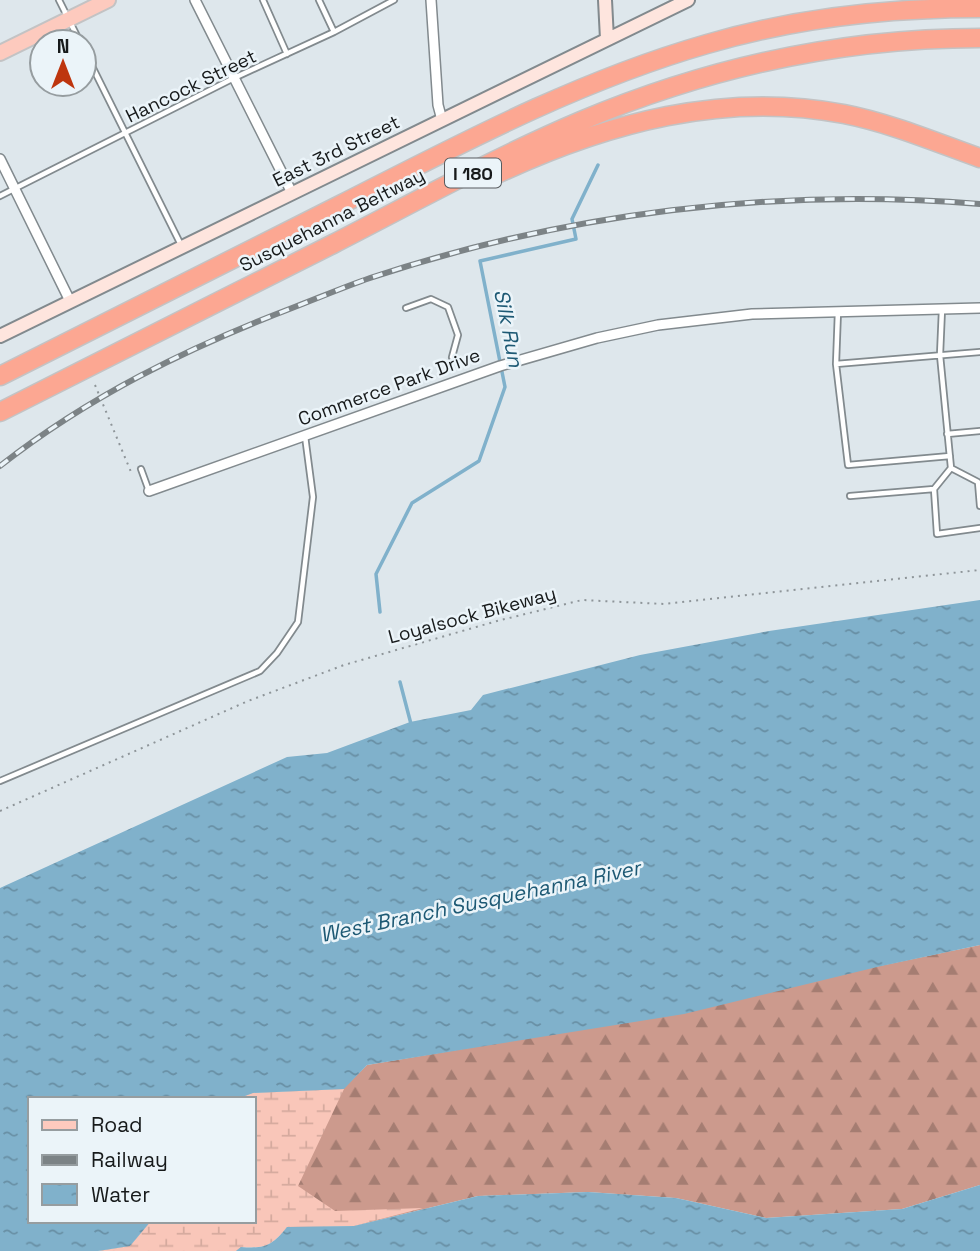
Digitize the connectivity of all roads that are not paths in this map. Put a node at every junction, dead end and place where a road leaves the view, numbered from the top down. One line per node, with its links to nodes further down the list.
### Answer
1 (59, 0): 12 (lane)
2 (108, 0): 12 (main road)
3 (195, 0): 21 (street)
4 (262, 0): 19 (lane)
5 (319, 0): 14 (lane)
6 (394, 0): 14 (lane, Hancock Street)
7 (431, 0): 22 (street)
8 (605, 0): 17 (main road)
9 (688, 0): 17 (main road, East 3rd Street)
10 (921, 0): 15 (highway)
11 (980, 8): 15 (highway, Susquehanna Beltway / I 180)
12 (68, 19): 13 (lane); 18 (main road)
13 (73, 28)
14 (334, 32): 19 (lane, Hancock Street)
15 (738, 36): 41 (highway, Susquehanna Beltway / I 180)
16 (980, 38): 30 (highway, Susquehanna Beltway / I 180)
17 (607, 39): 22 (main road, East 3rd Street)
18 (0, 53)
19 (287, 54): 21 (lane, Hancock Street)
20 (98, 78): 23 (lane)
21 (234, 78): 23 (lane, Hancock Street); 27 (street)
22 (442, 120): 27 (main road, East 3rd Street)
23 (126, 134): 26 (lane, Hancock Street); 29 (lane)
24 (980, 158): 30 (highway)
25 (0, 159): 26 (street)
26 (15, 189): 28 (lane, Hancock Street); 31 (street)
27 (292, 193): 29 (main road, East 3rd Street)
28 (0, 196)
29 (182, 247): 31 (main road, East 3rd Street)
30 (319, 251): 42 (highway, Susquehanna Beltway / I 180)
31 (70, 301): 36 (main road, East 3rd Street)
32 (406, 308): 39 (lane)
33 (942, 308): 34 (street, Commerce Park Drive); 35 (street, Commerce Park Drive); 38 (lane)
34 (980, 308)
35 (838, 310): 40 (lane); 45 (street, Commerce Park Drive)
36 (0, 335)
37 (980, 352): 38 (lane)
38 (940, 355): 40 (lane); 44 (lane)
39 (453, 358)
40 (836, 365): 46 (lane)
41 (0, 376)
42 (0, 412)
43 (980, 431): 44 (lane)
44 (947, 434): 46 (lane)
45 (305, 435): 50 (street, Commerce Park Drive); 54 (lane)
46 (950, 456): 47 (lane)
47 (951, 468): 49 (lane); 52 (lane)
48 (141, 469): 50 (lane)
49 (934, 489): 51 (lane); 53 (lane)
50 (149, 491)
51 (850, 496)
52 (980, 506)
53 (980, 528)
54 (0, 780)

